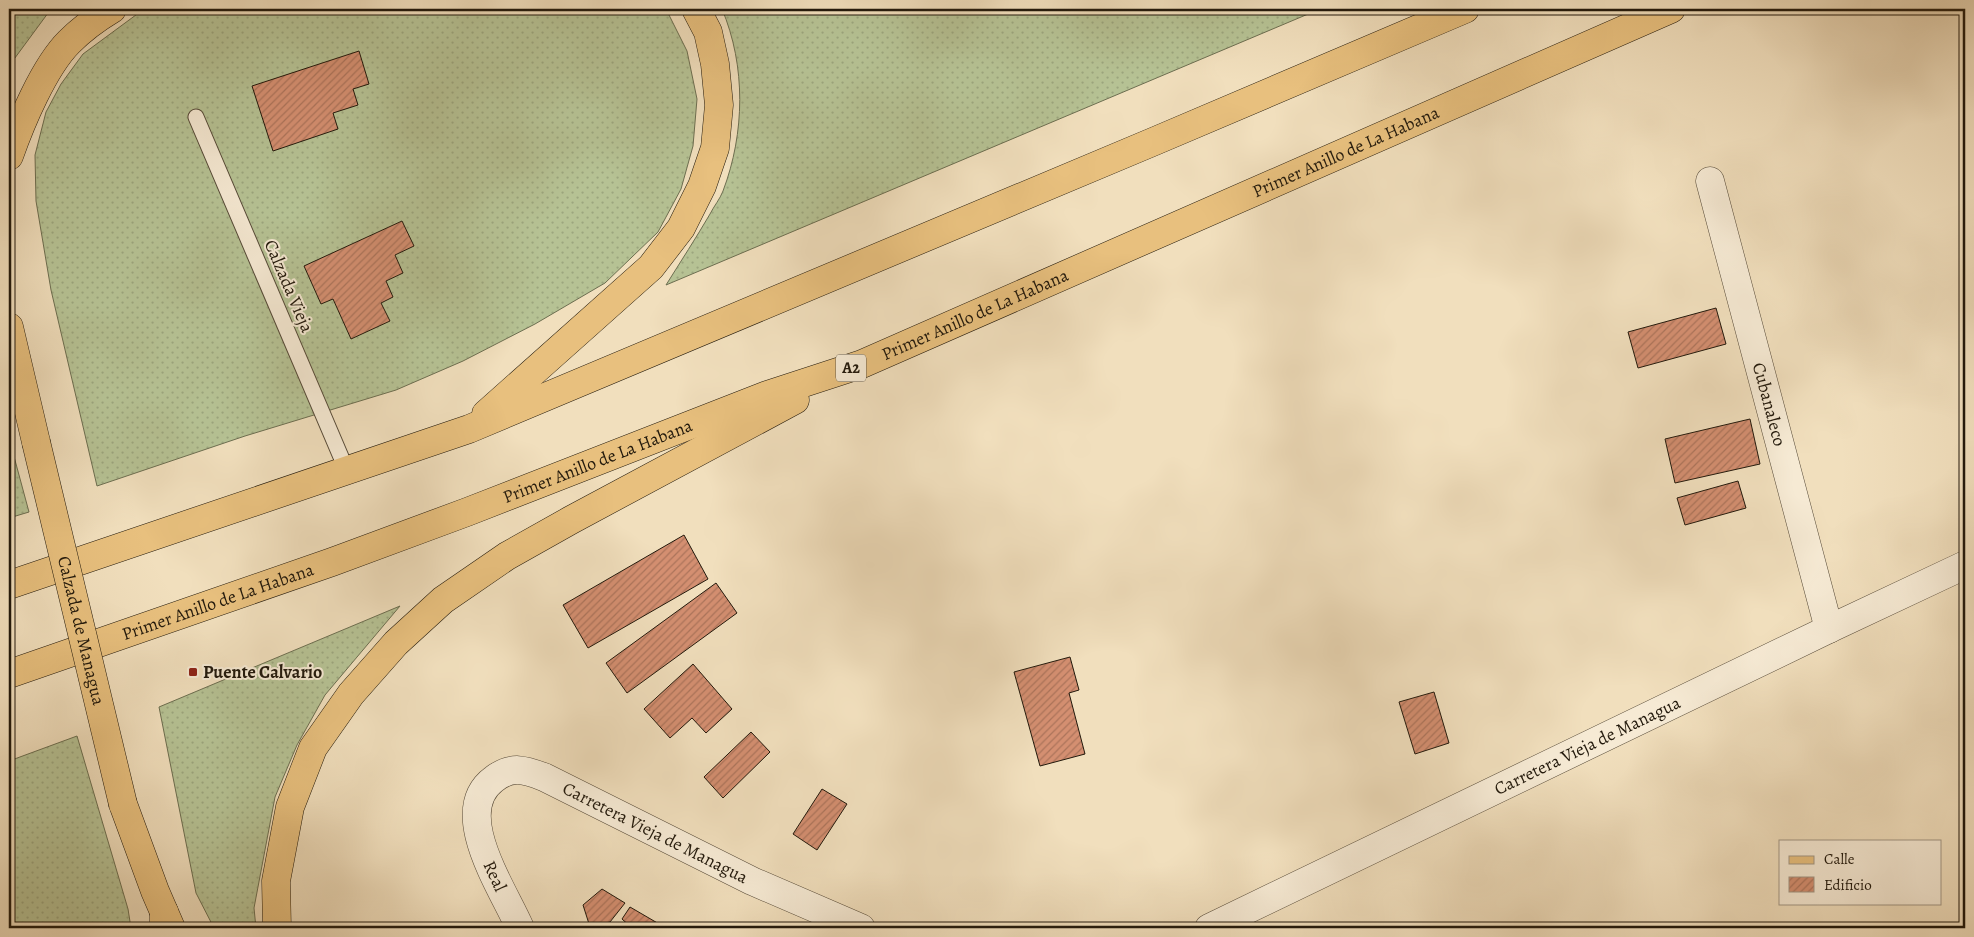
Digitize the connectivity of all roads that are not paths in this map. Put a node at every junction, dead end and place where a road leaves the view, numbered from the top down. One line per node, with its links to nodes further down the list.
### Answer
1 (112, 9): 6 (main road)
2 (696, 9): 10 (main road)
3 (1465, 9): 10 (main road)
4 (1671, 9): 9 (main road, Primer Anillo de La Habana / A2)
5 (196, 117): 11 (lane, Calzada Vieja)
6 (9, 156)
7 (1710, 181): 14 (street, Cubanaleco)
8 (9, 327): 17 (main road, Calzada de Managua, bridge)
9 (862, 364): 15 (main road, Primer Anillo de La Habana / A2); 18 (main road)
10 (469, 429): 11 (main road)
11 (347, 471): 13 (main road)
12 (1965, 566): 14 (street, Carretera Vieja de Managua)
13 (9, 585)
14 (1829, 628): 21 (street, Carretera Vieja de Managua)
15 (9, 674)
16 (477, 822): 19 (street, Real); 20 (street, Carretera Vieja de Managua)
17 (166, 923)
18 (277, 928)
19 (520, 928)
20 (862, 928)
21 (1209, 928)

